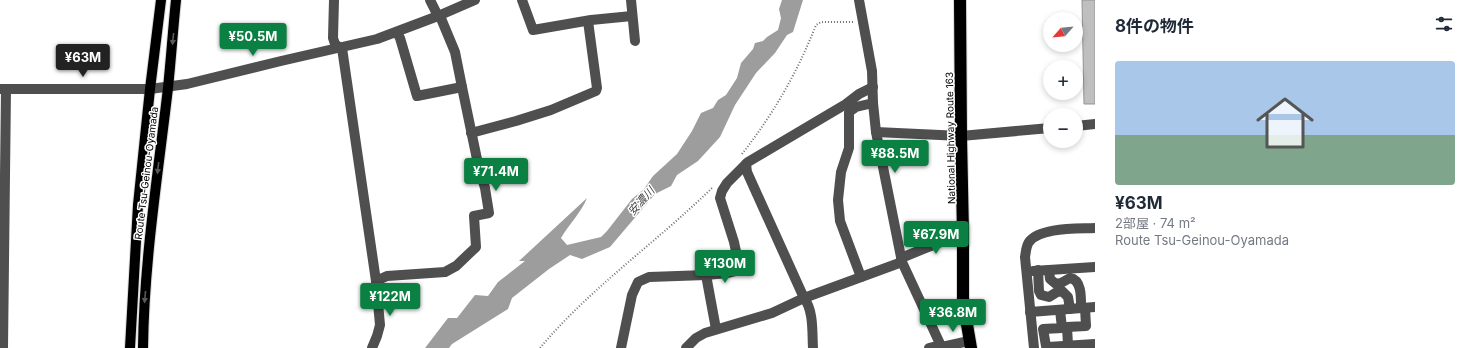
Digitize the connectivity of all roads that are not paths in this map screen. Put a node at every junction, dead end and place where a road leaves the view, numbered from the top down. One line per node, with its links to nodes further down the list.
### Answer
1 (161, 0): 20 (main road, Route Tsu-Geinou-Oyamada)
2 (176, 0): 18 (main road, Route Tsu-Geinou-Oyamada, one-way to 18)
3 (334, 0): 15 (street)
4 (430, 0): 10 (street)
5 (475, 0): 10 (street)
6 (522, 0): 12 (street)
7 (631, 0): 11 (street)
8 (859, 0): 17 (street)
9 (960, 0): 27 (highway, National Highway Route 163)
10 (439, 16): 13 (street); 16 (street)
11 (632, 16): 12 (street); 14 (street)
12 (588, 21): 26 (street)
13 (397, 33): 15 (street); 16 (street)
14 (635, 40)
15 (341, 48): 18 (street); 38 (street)
16 (462, 87): 26 (street)
17 (873, 87): 21 (street); 28 (street)
18 (168, 88): 20 (street); 50 (main road, Route Tsu-Geinou-Oyamada, one-way to 50)
19 (3, 89): 20 (street); 48 (street)
20 (150, 89): 49 (main road, Route Tsu-Geinou-Oyamada)
21 (873, 103): 25 (street); 37 (street)
22 (1095, 124): 23 (street)
23 (1083, 125)
24 (1043, 129): 27 (street)
25 (876, 132): 27 (street); 31 (street)
26 (471, 133): 38 (street)
27 (961, 136): 30 (highway, National Highway Route 163)
28 (742, 162): 36 (street); 39 (street)
29 (1095, 228): 35 (street)
30 (964, 233): 31 (street); 44 (highway, National Highway Route 163)
31 (901, 260): 37 (street); 47 (street)
32 (1095, 267): 34 (street)
33 (1038, 270): 34 (street); 35 (street); 41 (street)
34 (1049, 270): 40 (street)
35 (1027, 271): 42 (street)
36 (706, 275): 43 (street); 52 (street)
37 (860, 277): 39 (street)
38 (376, 281): 51 (street)
39 (804, 298): 43 (street); 54 (street)
40 (1087, 308): 41 (street); 46 (street)
41 (1065, 309): 42 (street); 46 (street)
42 (1030, 312): 56 (street)
43 (716, 329): 53 (street)
44 (970, 344): 47 (street)
45 (1095, 344): 46 (street)
46 (1068, 345)
47 (942, 347): 55 (street)
48 (3, 348)
49 (130, 348)
50 (143, 348)
51 (372, 348)
52 (621, 348)
53 (686, 348)
54 (813, 348)
55 (929, 348)
56 (1034, 348)

